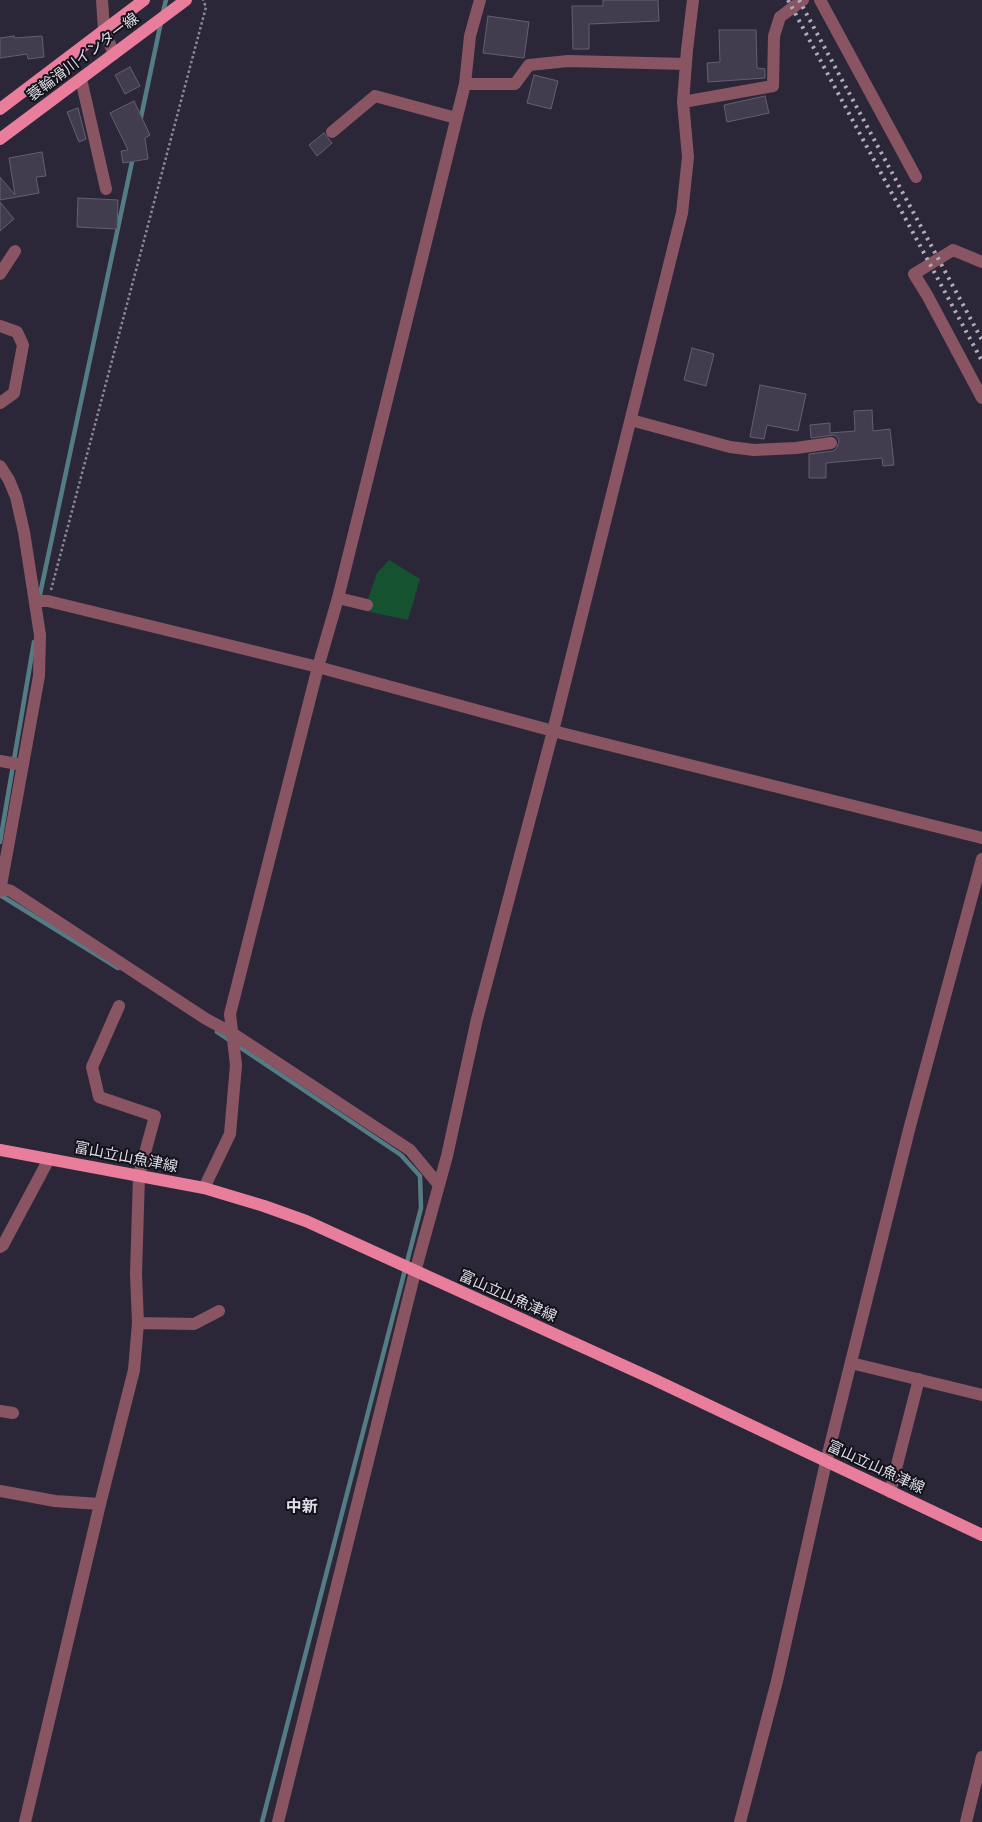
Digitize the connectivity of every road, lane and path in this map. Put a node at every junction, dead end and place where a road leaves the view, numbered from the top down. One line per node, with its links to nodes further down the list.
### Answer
1 (102, 0): 9 (street)
2 (144, 0): 9 (main road, 蓑輪滑川インター線)
3 (186, 0): 10 (main road, 蓑輪滑川インター線)
4 (203, 0): 31 (path)
5 (480, 0): 13 (street)
6 (693, 0): 11 (street)
7 (803, 0): 14 (street)
8 (820, 0): 19 (street)
9 (104, 30): 10 (street); 15 (main road, 蓑輪滑川インター線)
10 (114, 54): 12 (main road, 蓑輪滑川インター線)
11 (686, 64): 13 (street); 14 (street)
12 (81, 79): 18 (main road, 蓑輪滑川インター線); 20 (street)
13 (465, 84): 16 (street)
14 (683, 102): 27 (street)
15 (0, 108)
16 (456, 118): 17 (street); 30 (street)
17 (332, 132)
18 (0, 139)
19 (916, 177)
20 (106, 189)
21 (15, 252): 23 (street)
22 (982, 262): 25 (street)
23 (0, 274)
24 (0, 326): 26 (street)
25 (982, 398)
26 (0, 403)
27 (631, 420): 28 (street); 34 (street)
28 (830, 443)
29 (0, 466): 31 (street)
30 (338, 598): 32 (street); 33 (street)
31 (42, 601): 33 (street); 36 (street)
32 (367, 605)
33 (318, 666): 34 (street); 41 (street)
34 (553, 731): 37 (street); 45 (street)
35 (0, 761): 36 (street)
36 (22, 765): 39 (street)
37 (982, 838)
38 (982, 859): 51 (street)
39 (0, 890): 41 (street)
40 (119, 1006): 44 (street)
41 (232, 1033): 45 (street); 46 (street)
42 (0, 1150): 43 (main road, 富山立山魚津線)
43 (49, 1159): 44 (main road, 富山立山魚津線); 47 (street)
44 (139, 1175): 46 (main road, 富山立山魚津線); 50 (street)
45 (439, 1185): 48 (street)
46 (204, 1188): 48 (main road, 富山立山魚津線)
47 (0, 1247)
48 (416, 1272): 56 (main road, 富山立山魚津線); 63 (street)
49 (219, 1311): 50 (street)
50 (138, 1323): 59 (street)
51 (851, 1363): 52 (street); 56 (street)
52 (920, 1380): 53 (street); 58 (street)
53 (982, 1394)
54 (0, 1411): 55 (street)
55 (13, 1413)
56 (826, 1462): 58 (main road, 富山立山魚津線); 64 (street)
57 (0, 1491): 59 (street)
58 (890, 1492): 60 (main road, 富山立山魚津線)
59 (100, 1504): 62 (street)
60 (982, 1535)
61 (982, 1757): 65 (street)
62 (24, 1822)
63 (278, 1822)
64 (740, 1822)
65 (966, 1822)

